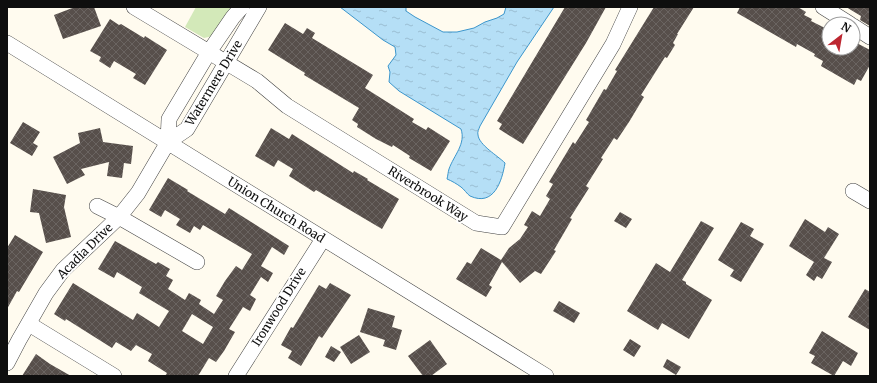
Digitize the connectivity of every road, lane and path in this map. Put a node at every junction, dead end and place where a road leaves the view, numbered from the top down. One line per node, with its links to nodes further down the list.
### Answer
1 (134, 7): 10 (street)
2 (242, 7): 10 (street, Watermere Drive)
3 (260, 7): 11 (street, Watermere Drive)
4 (630, 7): 11 (street, Riverbrook Way)
5 (823, 7): 6 (street)
6 (837, 16)
7 (861, 31): 8 (street)
8 (870, 37)
9 (7, 43): 12 (street, Union Church Road)
10 (209, 52): 11 (street); 12 (street, Watermere Drive)
11 (227, 62): 12 (street, Watermere Drive)
12 (168, 142): 16 (street, Acadia Drive); 17 (street, Union Church Road)
13 (853, 191): 14 (street)
14 (870, 201)
15 (97, 206): 16 (street)
16 (119, 217): 18 (street); 19 (street, Acadia Drive)
17 (323, 239): 22 (street, Ironwood Drive); 23 (street, Union Church Road)
18 (197, 262)
19 (29, 324): 20 (street, Acadia Drive); 21 (street)
20 (7, 363)
21 (114, 376)
22 (236, 376)
23 (546, 376)

